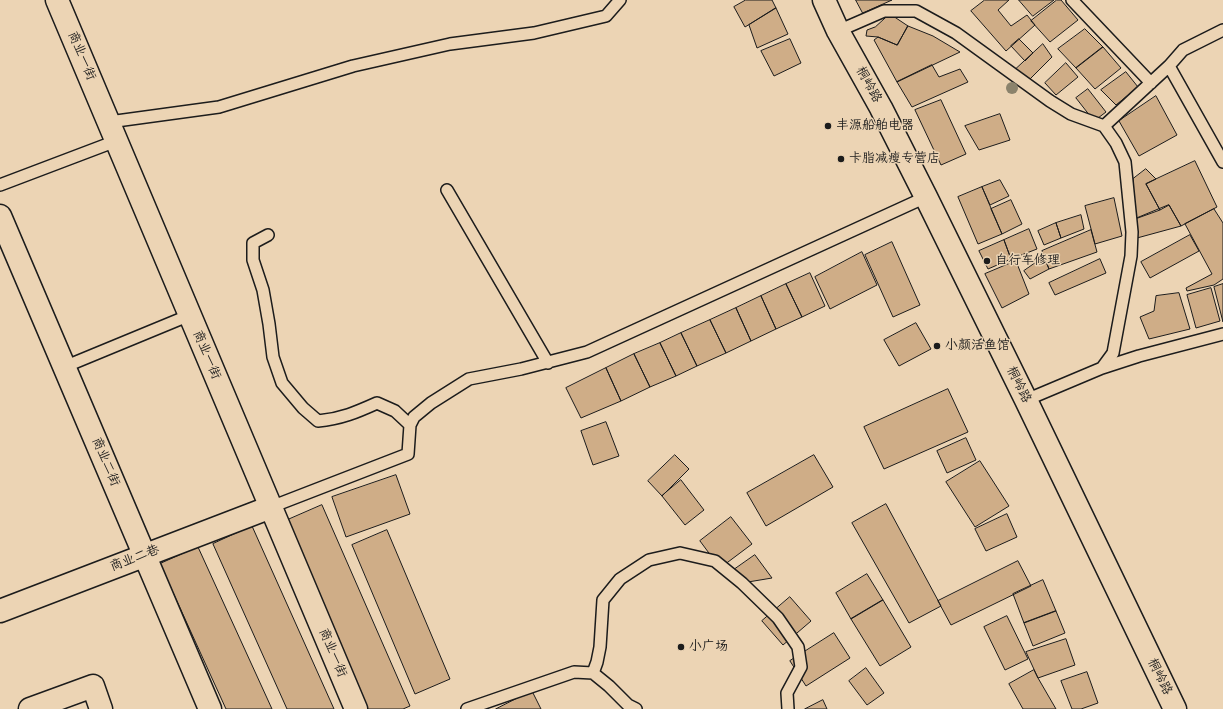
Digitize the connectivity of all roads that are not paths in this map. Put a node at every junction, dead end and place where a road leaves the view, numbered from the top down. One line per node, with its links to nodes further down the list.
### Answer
1 (57, 0): 10 (street, 商业一街)
2 (620, 0): 10 (lane)
3 (824, 0): 6 (street, 桐岭路)
4 (1072, 0): 8 (lane)
5 (1223, 30): 7 (lane)
6 (838, 31): 9 (lane); 14 (street, 桐岭路)
7 (1168, 66): 8 (lane); 11 (lane)
8 (1151, 83): 9 (lane)
9 (1104, 126): 21 (lane)
10 (112, 132): 12 (lane); 17 (street, 商业一街)
11 (1223, 162)
12 (0, 185)
13 (447, 190): 19 (lane)
14 (926, 197): 19 (lane); 22 (street, 桐岭路)
15 (0, 216): 20 (street, 商业二街)
16 (268, 235): 23 (lane)
17 (190, 316): 20 (lane); 24 (street, 商业一街)
18 (1223, 334): 21 (lane)
19 (548, 363): 23 (lane)
20 (64, 367): 25 (street, 商业二街)
21 (1102, 368): 22 (lane)
22 (1026, 400): 35 (street, 桐岭路)
23 (410, 425): 24 (lane)
24 (271, 507): 25 (street, 商业二巷); 31 (street, 商业一街)
25 (144, 556): 26 (street, 商业二巷); 30 (street, 商业二街)
26 (0, 612)
27 (593, 673): 32 (lane); 33 (lane); 34 (lane)
28 (30, 709): 29 (street)
29 (101, 709)
30 (210, 709)
31 (356, 709)
32 (467, 709)
33 (636, 709)
34 (788, 709)
35 (1175, 709)

